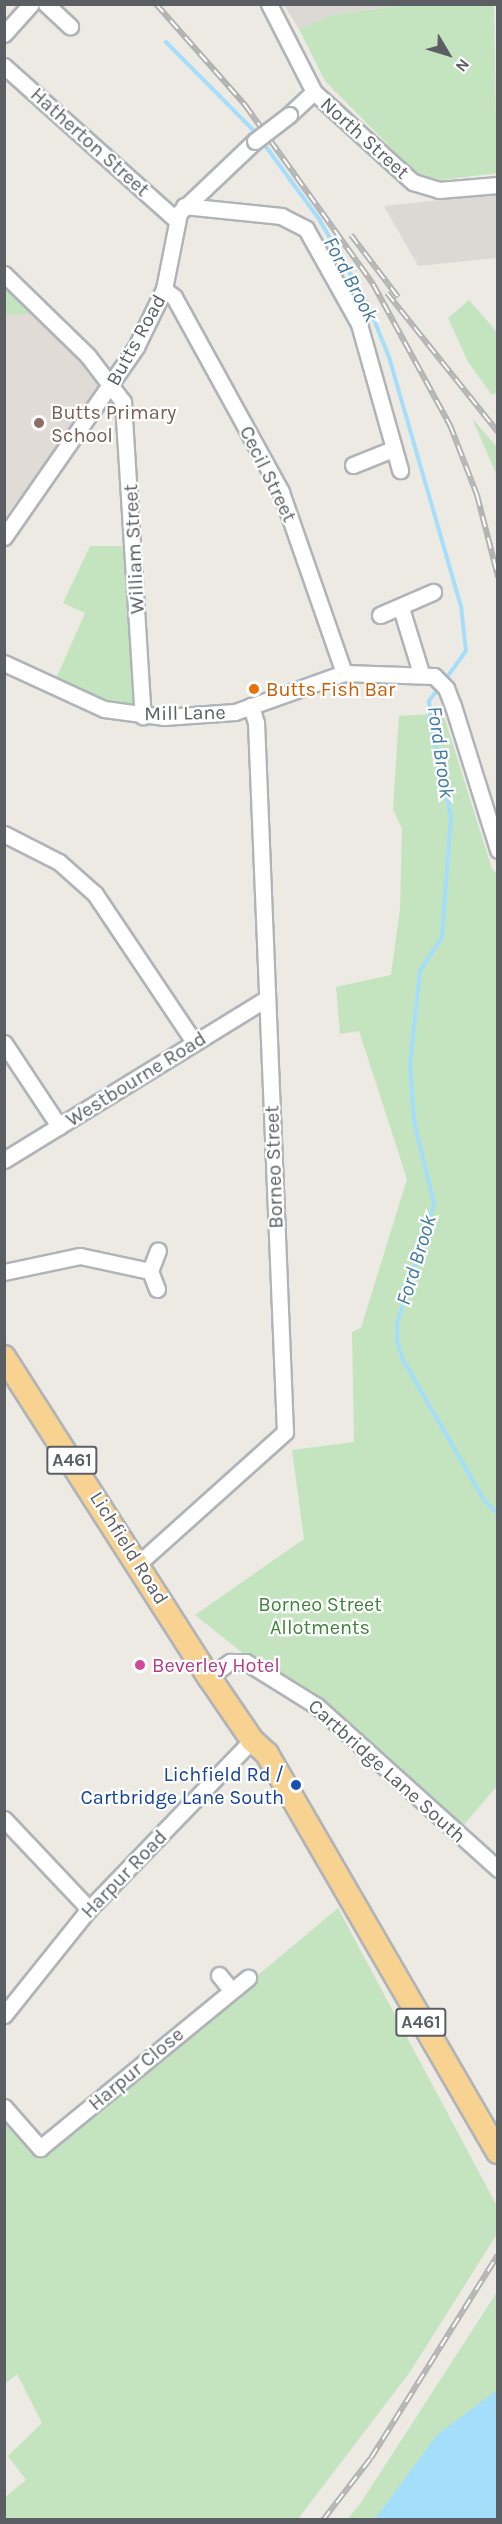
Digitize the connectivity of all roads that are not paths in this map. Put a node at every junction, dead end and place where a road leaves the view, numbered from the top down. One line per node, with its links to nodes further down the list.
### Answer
1 (31, 4): 5 (street)
2 (46, 4): 4 (street)
3 (269, 4): 7 (street)
4 (70, 26)
5 (4, 34)
6 (4, 66): 9 (street, Hatherton Street)
7 (314, 92): 8 (street, North Street); 9 (street, North Street, bridge)
8 (498, 185)
9 (179, 213): 11 (street, Butts Road); 13 (street)
10 (4, 274): 12 (street)
11 (164, 289): 12 (street, Butts Road); 21 (street, Cecil Street)
12 (114, 385): 16 (street, Butts Road); 24 (street, William Street)
13 (393, 449): 14 (street); 15 (street)
14 (353, 465)
15 (400, 470)
16 (4, 537)
17 (433, 592): 18 (street)
18 (401, 608): 19 (street); 22 (street)
19 (380, 615)
20 (4, 663): 24 (street, Mill Lane)
21 (345, 673): 22 (street, Mill Lane); 23 (street, Mill Lane)
22 (427, 675): 26 (street)
23 (251, 706): 24 (street, Mill Lane); 27 (street, Borneo Street)
24 (143, 716)
25 (4, 834): 28 (street)
26 (498, 850)
27 (267, 998): 28 (street, Westbourne Road); 37 (street, Borneo Street)
28 (194, 1042): 30 (street, Westbourne Road)
29 (4, 1043): 30 (street)
30 (58, 1126): 31 (street, Westbourne Road)
31 (4, 1160)
32 (158, 1250): 33 (street)
33 (150, 1271): 34 (street); 35 (street)
34 (4, 1272)
35 (157, 1289)
36 (4, 1357): 37 (highway, Lichfield Road / A461)
37 (139, 1563): 38 (highway, Lichfield Road / A461)
38 (209, 1677): 39 (highway, Lichfield Road / A461); 41 (street, Cartbridge Lane South)
39 (252, 1740): 42 (street, Harpur Road); 48 (highway, Lichfield Road / A461)
40 (4, 1819): 42 (street)
41 (498, 1869)
42 (88, 1910): 46 (street, Harpur Road)
43 (219, 1975): 45 (street)
44 (248, 1978): 45 (street, Harpur Close)
45 (231, 1990): 47 (street, Harpur Close)
46 (4, 2014)
47 (4, 2106)
48 (498, 2152)

